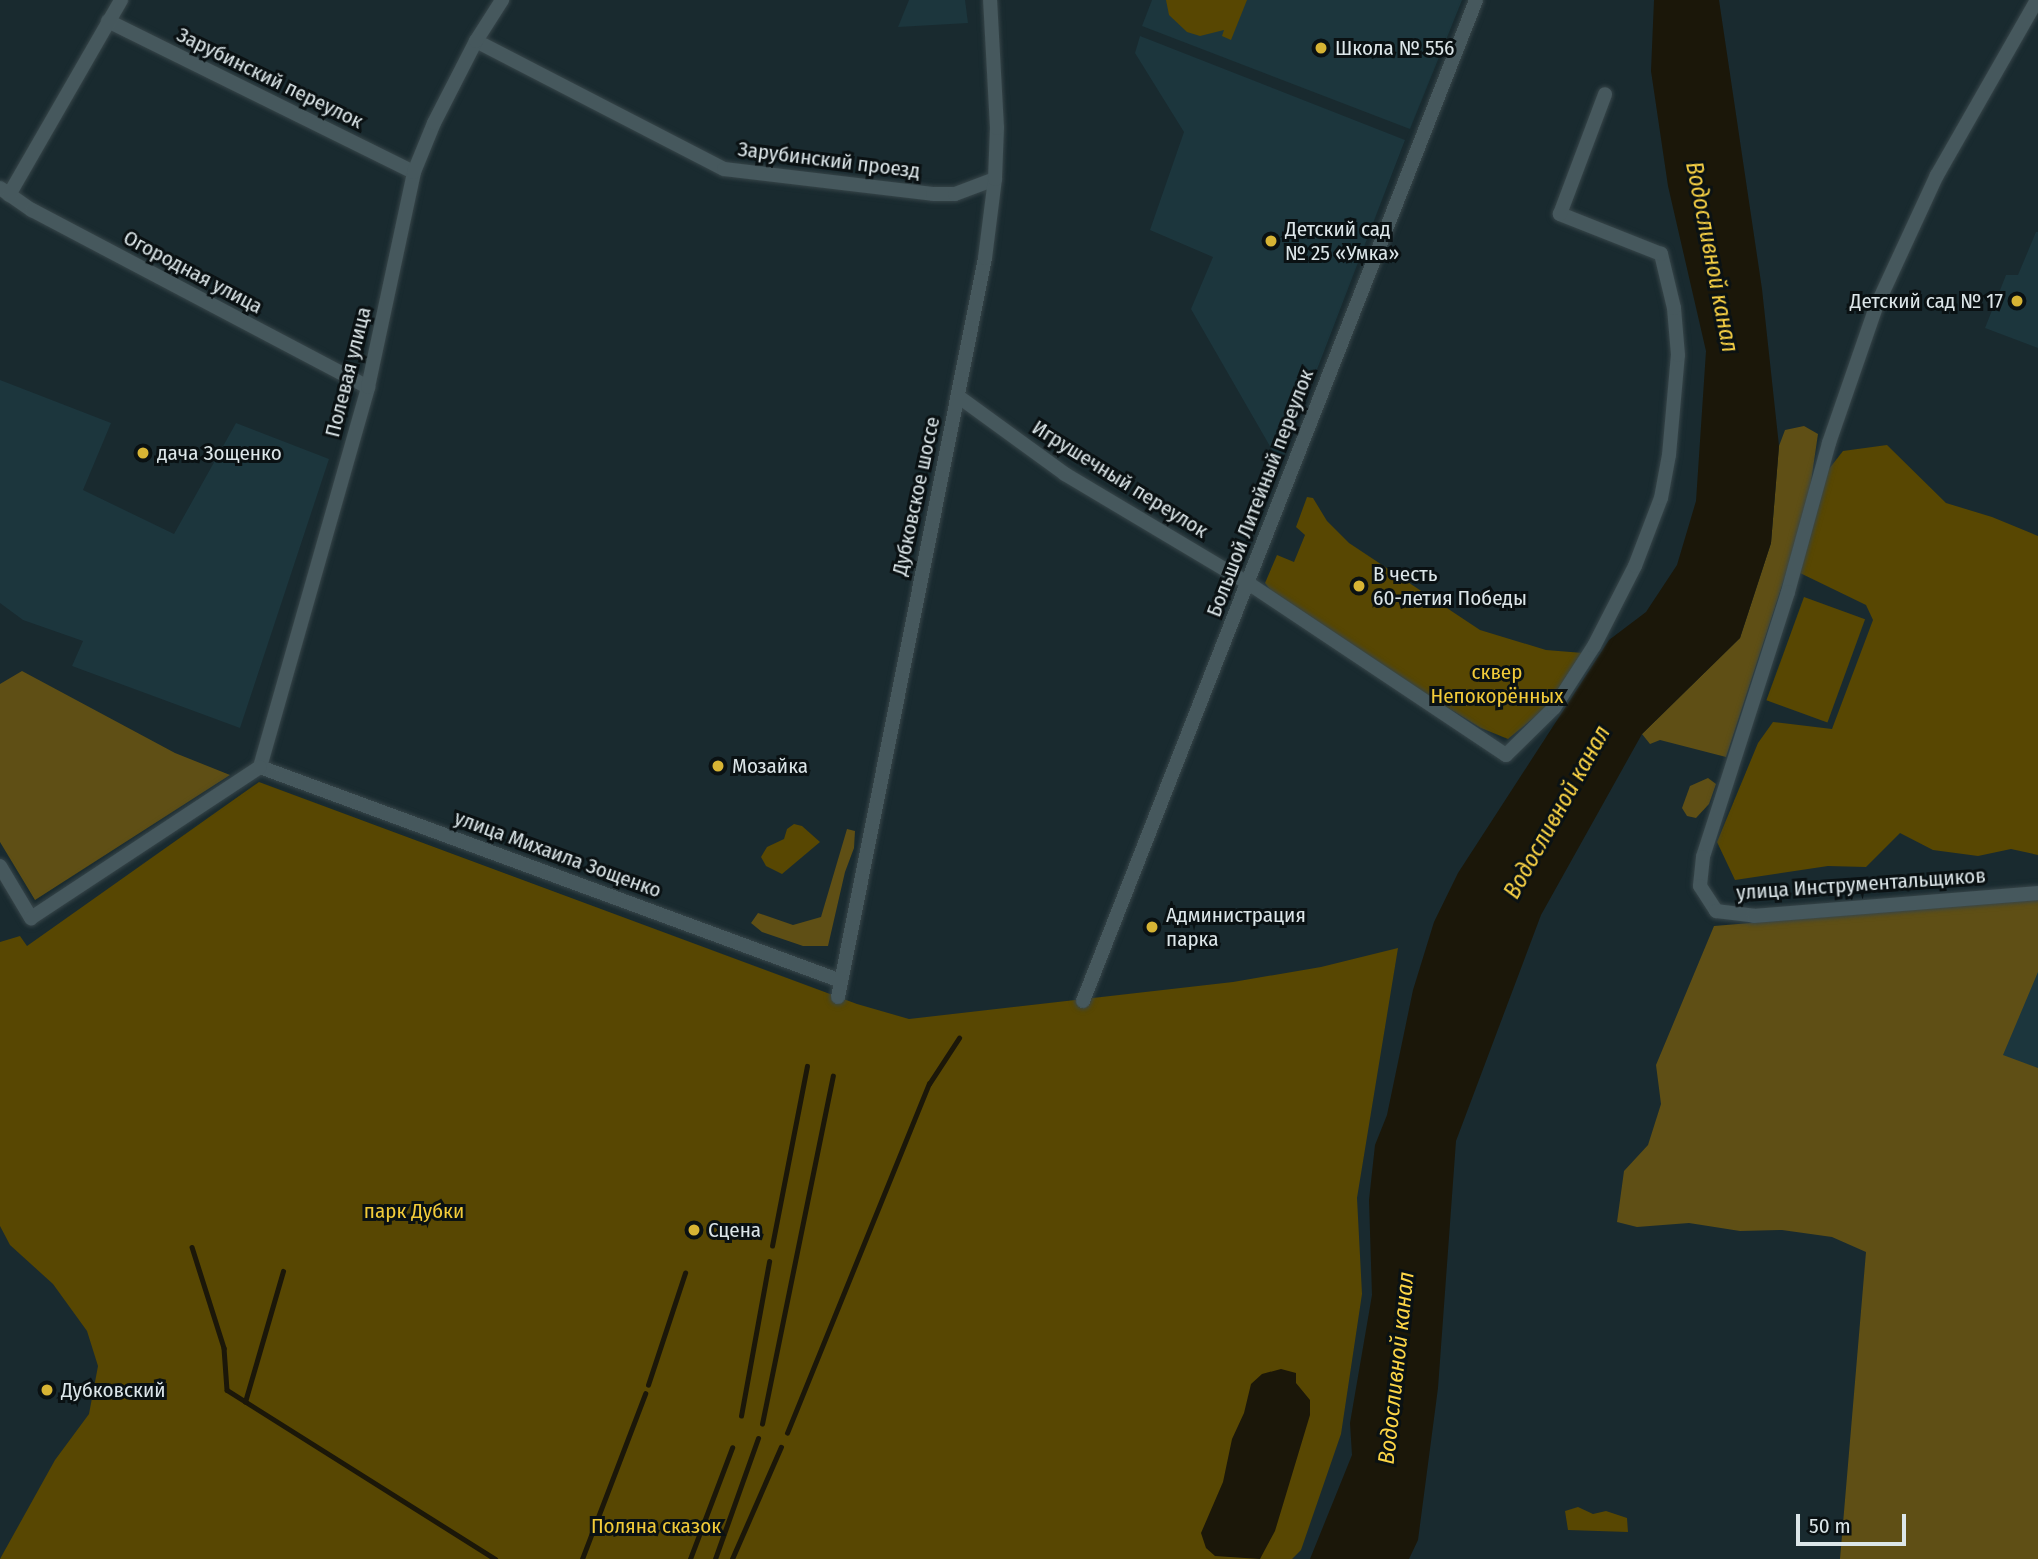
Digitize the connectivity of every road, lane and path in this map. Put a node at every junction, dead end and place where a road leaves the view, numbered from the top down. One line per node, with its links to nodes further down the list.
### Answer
1 (121, 0): 6 (street)
2 (502, 0): 7 (street, Полевая улица)
3 (990, 0): 10 (street, Дубковское шоссе)
4 (1476, 0): 14 (street, Большой Литейный переулок)
5 (2037, 0): 17 (street, улица Инструментальщиков)
6 (108, 21): 9 (street, Зарубинский переулок); 11 (street)
7 (475, 41): 9 (street, Полевая улица); 10 (street, Зарубинский проезд)
8 (1605, 94): 14 (street, Игрушечный переулок)
9 (414, 172): 12 (street, Полевая улица)
10 (995, 179): 13 (street, Дубковское шоссе)
11 (4, 192): 12 (street, Огородная улица)
12 (369, 387): 15 (street, Полевая улица)
13 (959, 397): 14 (street, Игрушечный переулок); 18 (street, Дубковское шоссе)
14 (1248, 583): 20 (street, Большой Литейный переулок)
15 (260, 767): 16 (street); 18 (street, улица Михаила Зощенко)
16 (0, 866)
17 (2038, 893)
18 (841, 981): 19 (street, Дубковское шоссе)
19 (838, 998)
20 (1083, 1001)

